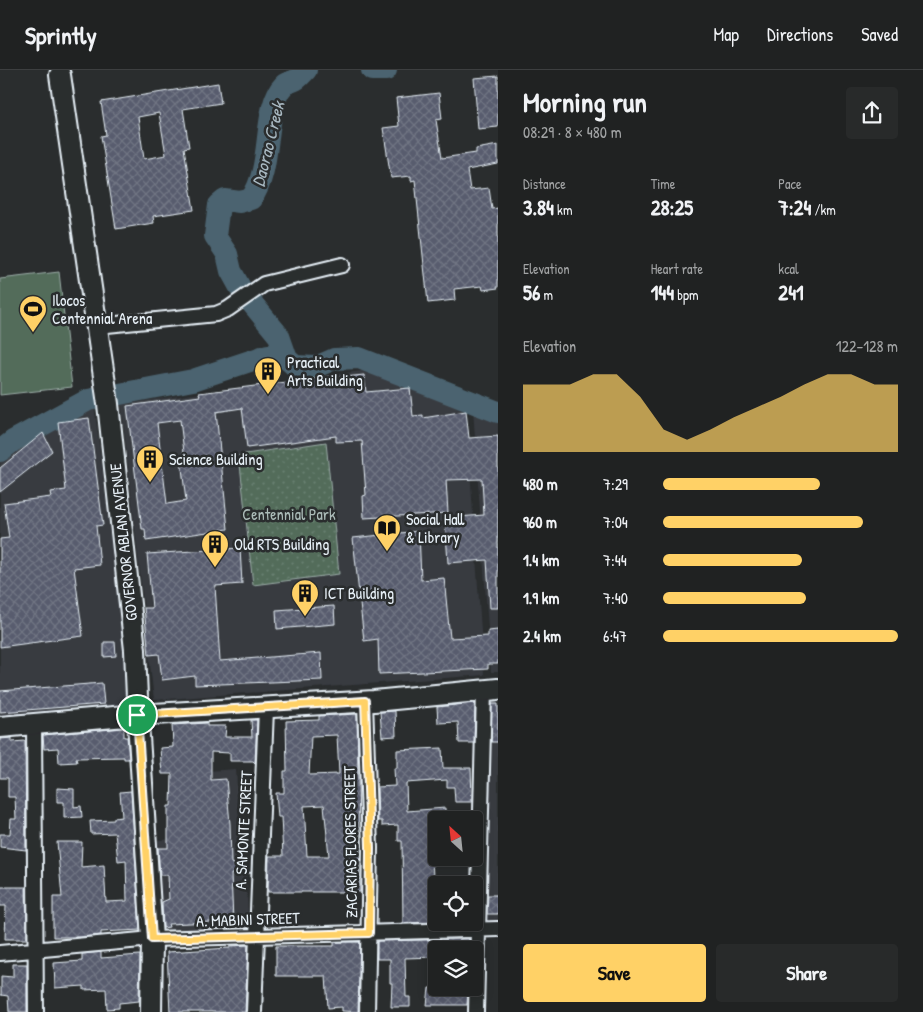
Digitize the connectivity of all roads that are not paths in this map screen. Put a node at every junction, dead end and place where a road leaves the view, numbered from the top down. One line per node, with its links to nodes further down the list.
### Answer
1 (58, 72): 3 (main road, GOVERNOR ABLAN AVENUE)
2 (342, 265): 3 (street)
3 (97, 326): 7 (main road, GOVERNOR ABLAN AVENUE)
4 (491, 690): 5 (main road); 10 (street)
5 (365, 701): 6 (main road); 15 (street, ZACARIAS FLORES STREET)
6 (266, 708): 7 (main road); 16 (street, A. SAMONTE STREET)
7 (137, 715): 8 (main road); 17 (main road, GOVERNOR ABLAN AVENUE)
8 (34, 725): 9 (main road); 18 (street)
9 (0, 727)
10 (481, 876)
11 (498, 929): 12 (street, A. MABINI STREET)
12 (483, 930)
13 (442, 931): 15 (street, A. MABINI STREET)
14 (478, 931): 24 (street)
15 (369, 933): 16 (street, A. MABINI STREET); 23 (street, ZACARIAS FLORES STREET)
16 (256, 936): 17 (street, A. MABINI STREET); 22 (street, A. SAMONTE STREET)
17 (152, 939): 18 (street, A. MABINI STREET); 21 (main road, GOVERNOR ABLAN AVENUE)
18 (36, 949): 19 (street, A. MABINI STREET); 20 (street)
19 (0, 952)
20 (36, 1012)
21 (151, 1012)
22 (254, 1012)
23 (367, 1012)
24 (476, 1012)

